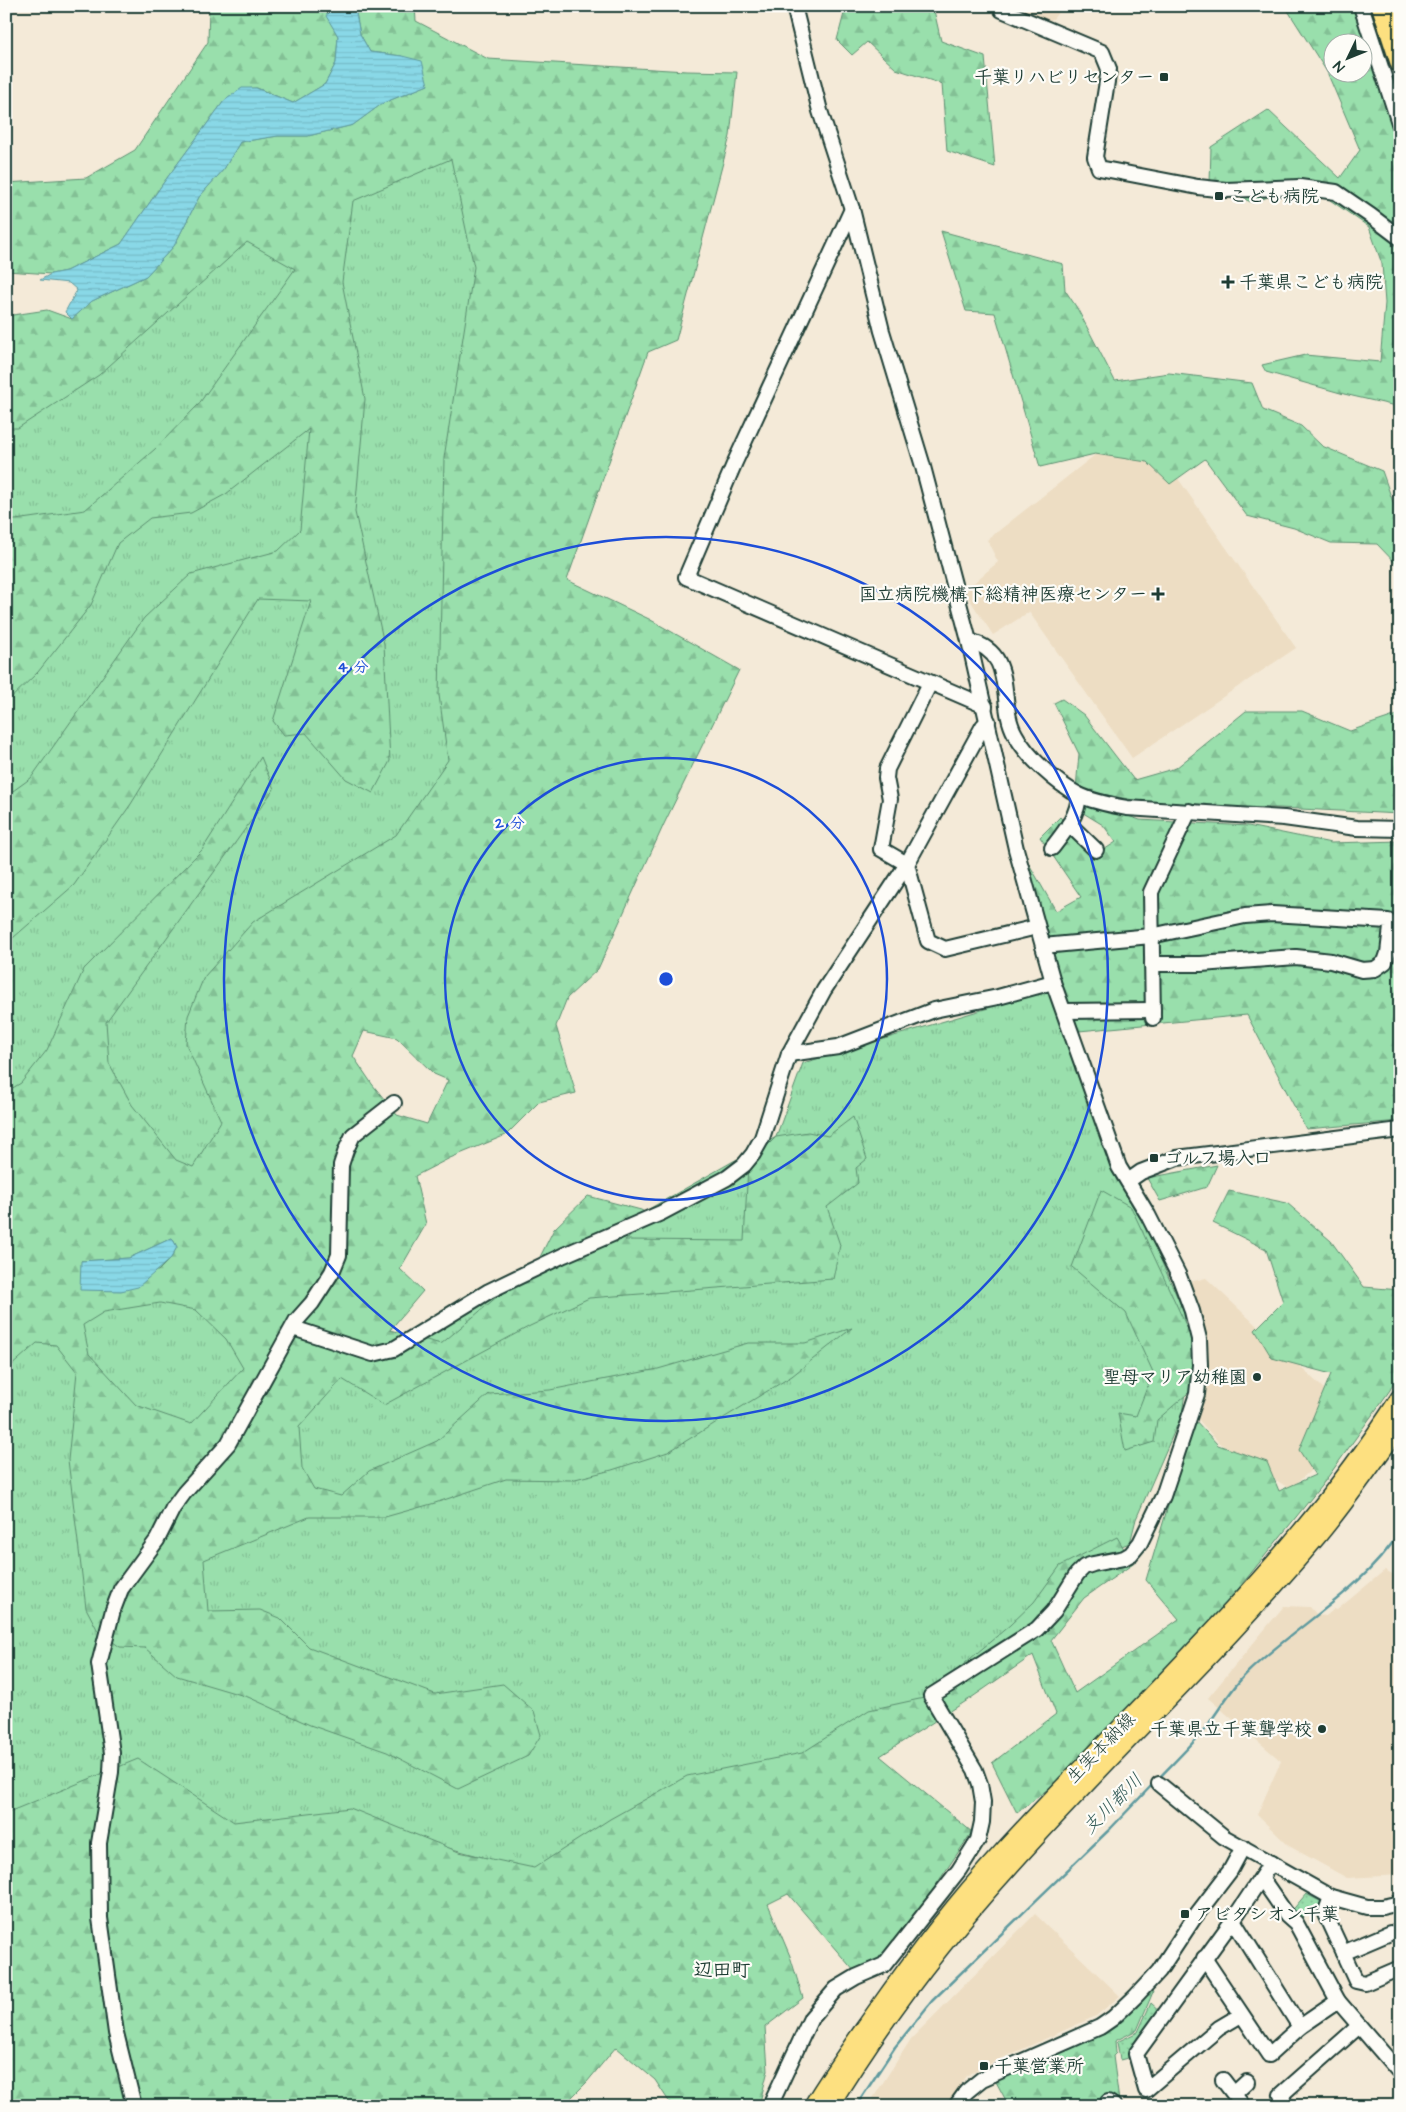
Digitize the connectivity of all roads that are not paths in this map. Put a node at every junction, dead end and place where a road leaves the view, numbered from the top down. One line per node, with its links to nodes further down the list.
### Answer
1 (794, 6): 9 (street)
2 (1001, 6): 10 (street)
3 (1361, 6): 8 (street)
4 (1381, 6): 7 (main road)
5 (1395, 6): 6 (main road)
6 (1400, 21)
7 (1400, 64)
8 (1400, 126)
9 (852, 208): 11 (street); 12 (street)
10 (1400, 238)
11 (969, 642): 13 (street); 15 (street)
12 (930, 683): 13 (street); 21 (street)
13 (985, 706): 14 (street)
14 (988, 721): 21 (street); 22 (street)
15 (1079, 794): 16 (street); 17 (street)
16 (1190, 811): 18 (street); 23 (street)
17 (1070, 824): 19 (street); 20 (street)
18 (1400, 829)
19 (1052, 848)
20 (1096, 850)
21 (907, 864): 22 (street); 28 (street)
22 (1037, 927): 24 (street)
23 (1152, 936): 24 (street); 25 (street); 25 (street)
24 (1043, 946): 26 (street)
25 (1152, 964): 27 (street)
26 (1053, 982): 27 (street); 28 (street)
27 (1064, 1011): 31 (street)
28 (789, 1054): 32 (street)
29 (394, 1103): 32 (street)
30 (1400, 1130): 31 (street)
31 (1128, 1181): 56 (street)
32 (292, 1328): 55 (street)
33 (1400, 1398): 57 (main road, 生実本納線)
34 (1400, 1425): 58 (main road, 生実本納線)
35 (1159, 1784): 36 (street)
36 (1243, 1847): 37 (street); 59 (street)
37 (1271, 1863): 38 (street); 39 (street)
38 (1262, 1879): 41 (street); 46 (street)
39 (1331, 1897): 40 (street); 43 (street)
40 (1400, 1903)
41 (1233, 1920): 44 (street); 49 (street)
42 (1390, 1933): 43 (street)
43 (1343, 1953): 45 (street)
44 (1204, 1958): 47 (street); 47 (street)
45 (1400, 1968)
46 (1338, 2001): 48 (street); 49 (street)
47 (1241, 2015): 49 (street)
48 (1359, 2026): 50 (street); 61 (street)
49 (1300, 2027)
50 (1394, 2060): 51 (street)
51 (1400, 2073)
52 (1223, 2080): 54 (street)
53 (1247, 2082): 54 (street)
54 (1235, 2093): 60 (street)
55 (134, 2106)
56 (770, 2106)
57 (812, 2106)
58 (829, 2106)
59 (956, 2106)
60 (1243, 2106)
61 (1286, 2106)

